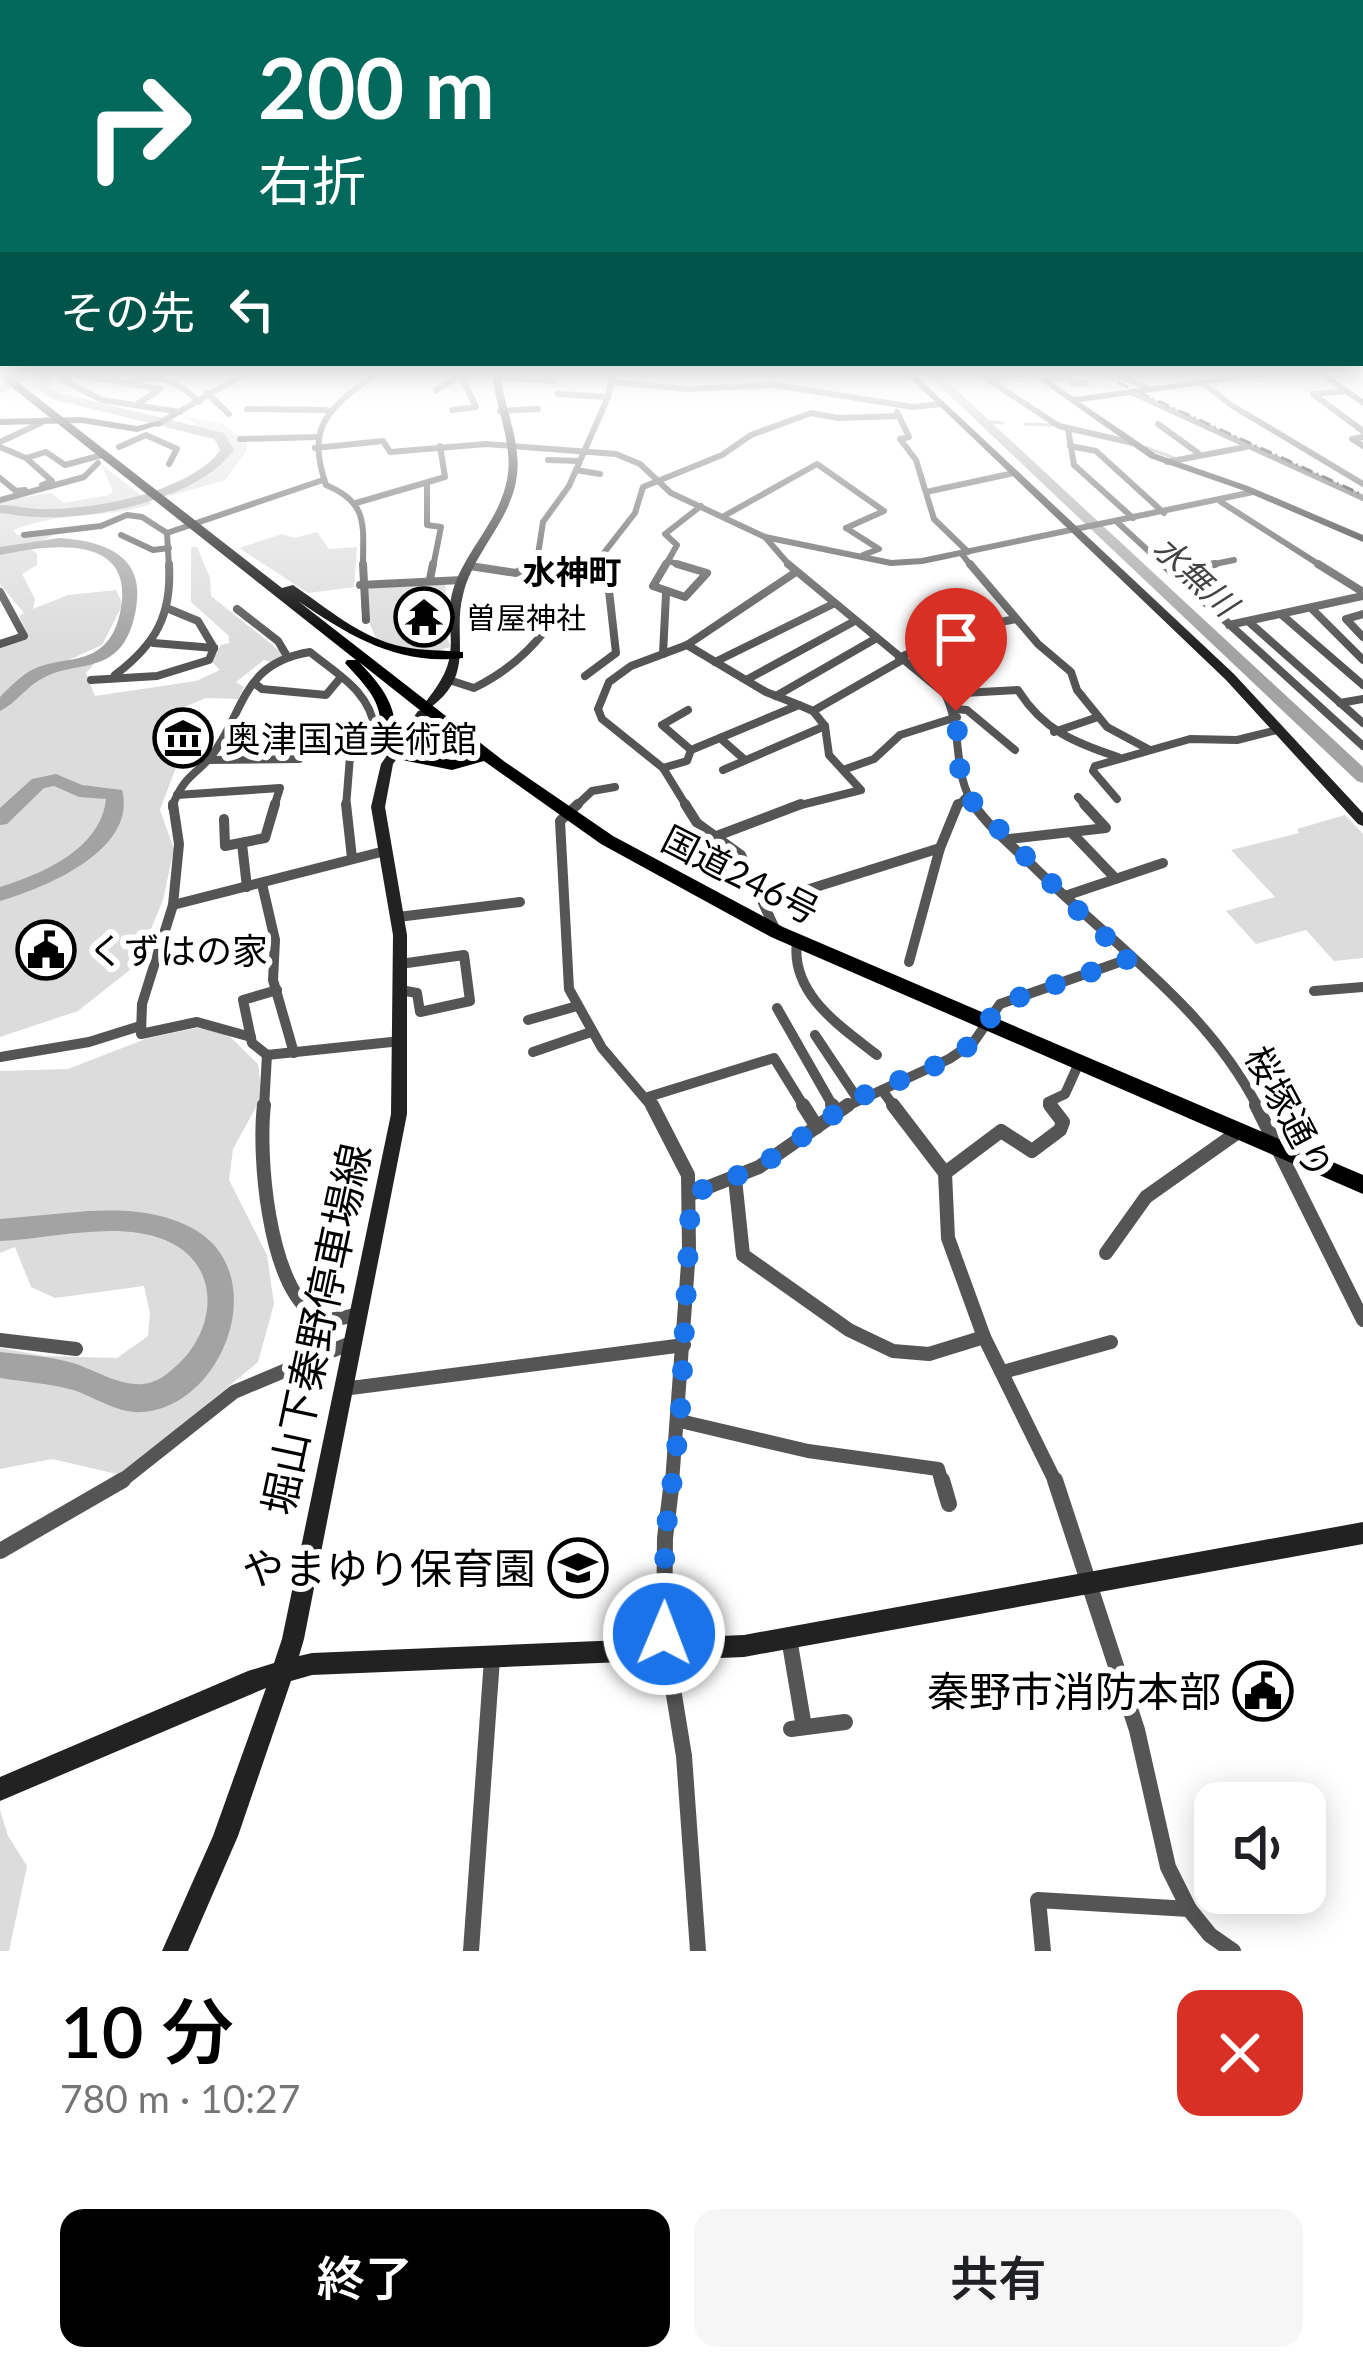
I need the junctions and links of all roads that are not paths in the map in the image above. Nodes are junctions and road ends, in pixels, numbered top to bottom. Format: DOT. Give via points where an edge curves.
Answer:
graph roads {
  1 [pos="33,464"];
  2 [pos="97,464"];
  3 [pos="108,464"];
  4 [pos="319,464"];
  5 [pos="443,464"];
  6 [pos="511,464"];
  7 [pos="568,464"];
  8 [pos="638,464"];
  9 [pos="701,464"];
  10 [pos="817,464"];
  11 [pos="817,464"];
  12 [pos="917,464"];
  13 [pos="1006,464"];
  14 [pos="1074,464"];
  15 [pos="1109,464"];
  16 [pos="1173,464"];
  17 [pos="1289,464"];
  18 [pos="1334,464"];
  19 [pos="577,466"];
  20 [pos="1014,472"];
  21 [pos="600,474"];
  22 [pos="0,478"];
  23 [pos="323,480"];
  24 [pos="659,482"];
  25 [pos="427,483"];
  26 [pos="1363,484"];
  27 [pos="39,488"];
  28 [pos="926,492"];
  29 [pos="1253,492"];
  30 [pos="1363,498"];
  31 [pos="0,500"];
  32 [pos="1221,502"];
  33 [pos="356,503"];
  34 [pos="701,506"];
  35 [pos="1164,513"];
  36 [pos="724,516"];
  37 [pos="1132,518"];
  38 [pos="1116,522"];
  39 [pos="192,524"];
  40 [pos="1077,529"];
  41 [pos="167,533"];
  42 [pos="121,535"];
  43 [pos="24,536"];
  44 [pos="765,538"];
  45 [pos="1363,539"];
  46 [pos="169,548"];
  47 [pos="964,552"];
  48 [pos="860,556"];
  49 [pos="666,560"];
  50 [pos="1234,560"];
  51 [pos="247,566"];
  52 [pos="470,566"];
  53 [pos="796,572"];
  54 [pos="1172,572"];
  55 [pos="430,578"];
  56 [pos="462,580"];
  57 [pos="360,585"];
  58 [pos="0,592"];
  59 [pos="666,594"];
  60 [pos="1361,598"];
  61 [pos="833,604"];
  62 [pos="237,608"];
  63 [pos="169,609"];
  64 [pos="1313,610"];
  65 [pos="1363,614"];
  66 [pos="1282,615"];
  67 [pos="309,618"];
  68 [pos="15,619"];
  69 [pos="1016,619"];
  70 [pos="0,620"];
  71 [pos="366,620"];
  72 [pos="853,622"];
  73 [pos="1249,622"];
  74 [pos="1229,625"];
  75 [pos="544,632"];
  76 [pos="1363,637"];
  77 [pos="875,639"];
  78 [pos="154,643"];
  79 [pos="0,644"];
  80 [pos="687,645"];
  81 [pos="214,648"];
  82 [pos="663,654"];
  83 [pos="458,655"];
  84 [pos="287,656"];
  85 [pos="901,659"];
  86 [pos="1363,661"];
  87 [pos="715,662"];
  88 [pos="115,675"];
  89 [pos="585,676"];
  90 [pos="341,677"];
  91 [pos="748,679"];
  92 [pos="91,680"];
  93 [pos="449,680"];
  94 [pos="254,683"];
  95 [pos="1363,685"];
  96 [pos="945,694"];
  97 [pos="776,696"];
  98 [pos="1363,698"];
  99 [pos="1340,703"];
  100 [pos="799,705"];
  101 [pos="1319,707"];
  102 [pos="688,710"];
  103 [pos="813,711"];
  104 [pos="956,713"];
  105 [pos="1099,717"];
  106 [pos="1363,723"];
  107 [pos="825,726"];
  108 [pos="1277,730"];
  109 [pos="352,731"];
  110 [pos="1054,732"];
  111 [pos="720,738"];
  112 [pos="223,740"];
  113 [pos="1363,746"];
  114 [pos="1148,749"];
  115 [pos="691,750"];
  116 [pos="1016,750"];
  117 [pos="392,754"];
  118 [pos="486,755"];
  119 [pos="1118,757"];
  120 [pos="207,760"];
  121 [pos="299,760"];
  122 [pos="745,760"];
  123 [pos="663,768"];
  124 [pos="723,770"];
  125 [pos="843,770"];
  126 [pos="615,788"];
  127 [pos="177,795"];
  128 [pos="967,796"];
  129 [pos="1078,797"];
  130 [pos="1117,799"];
  131 [pos="566,815"];
  132 [pos="224,819"];
  133 [pos="1363,821"];
  134 [pos="1072,832"];
  135 [pos="714,837"];
  136 [pos="1009,839"];
  137 [pos="242,844"];
  138 [pos="940,848"];
  139 [pos="385,851"];
  140 [pos="352,858"];
  141 [pos="1163,863"];
  142 [pos="1117,879"];
  143 [pos="262,884"];
  144 [pos="247,887"];
  145 [pos="784,896"];
  146 [pos="1065,896"];
  147 [pos="520,902"];
  148 [pos="173,905"];
  149 [pos="398,917"];
  150 [pos="777,932"];
  151 [pos="796,941"];
  152 [pos="1131,958"];
  153 [pos="909,962"];
  154 [pos="400,964"];
  155 [pos="1363,986"];
  156 [pos="400,989"];
  157 [pos="277,990"];
  158 [pos="1314,991"];
  159 [pos="577,1006"];
  160 [pos="778,1008"];
  161 [pos="528,1020"];
  162 [pos="986,1024"];
  163 [pos="837,1025"];
  164 [pos="140,1026"];
  165 [pos="591,1032"];
  166 [pos="815,1035"];
  167 [pos="251,1037"];
  168 [pos="798,1039"];
  169 [pos="401,1041"];
  170 [pos="533,1052"];
  171 [pos="294,1053"];
  172 [pos="267,1055"];
  173 [pos="877,1055"];
  174 [pos="0,1057"];
  175 [pos="1079,1063"];
  176 [pos="883,1086"];
  177 [pos="648,1097"];
  178 [pos="857,1098"];
  179 [pos="836,1111"];
  180 [pos="817,1127"];
  181 [pos="1238,1132"];
  182 [pos="1280,1150"];
  183 [pos="945,1173"];
  184 [pos="735,1179"];
  185 [pos="1363,1185"];
  186 [pos="691,1194"];
  187 [pos="1106,1253"];
  188 [pos="358,1314"];
  189 [pos="1363,1320"];
  190 [pos="984,1337"];
  191 [pos="0,1340"];
  192 [pos="353,1342"];
  193 [pos="1111,1342"];
  194 [pos="684,1345"];
  195 [pos="76,1348"];
  196 [pos="1003,1372"];
  197 [pos="343,1389"];
  198 [pos="680,1421"];
  199 [pos="950,1504"];
  200 [pos="1363,1533"];
  201 [pos="0,1551"];
  202 [pos="1090,1583"];
  203 [pos="789,1638"];
  204 [pos="669,1651"];
  205 [pos="492,1659"];
  206 [pos="283,1670"];
  207 [pos="845,1722"];
  208 [pos="0,1789"];
  209 [pos="1189,1909"];
  210 [pos="175,1951"];
  211 [pos="471,1951"];
  212 [pos="698,1951"];
  213 [pos="1043,1951"];
  214 [pos="1232,1951"];
  1 -- 27 [label="street" via="52,481"];
  2 -- 27 [label="street" via="90,474"];
  3 -- 39 [label="highway, 国道246号"];
  4 -- 23 [label="street"];
  5 -- 25 [label="street" via="445,477"];
  6 -- 52 [label="street, 堀山下秦野停車場線" via="510,488"];
  7 -- 19 [label="street"];
  8 -- 24 [label="street"];
  9 -- 24 [label="street"];
  10 -- 48 [label="street" via="884,511 846,528 879,549"];
  11 -- 36 [label="street"];
  12 -- 28 [label="street"];
  13 -- 20 [label="street"];
  14 -- 37 [label="street"];
  15 -- 35 [label="street"];
  16 -- 29 [label="street"];
  17 -- 30 [label="street"];
  18 -- 26 [label="street"];
  19 -- 21 [label="street"];
  19 -- 52 [label="street" via="543,522 537,561 516,573"];
  20 -- 28 [label="street"];
  20 -- 40 [label="street"];
  22 -- 27 [label="street" via="16,491"];
  23 -- 33 [label="street"];
  23 -- 39 [label="street"];
  24 -- 34 [label="street"];
  24 -- 89 [label="street" via="643,488 635,513 603,554 618,644"];
  25 -- 33 [label="street"];
  25 -- 55 [label="street" via="427,525 441,527"];
  27 -- 31 [label="street"];
  28 -- 47 [label="street" via="934,519"];
  29 -- 32 [label="street"];
  29 -- 45 [label="street"];
  32 -- 35 [label="street"];
  32 -- 60 [label="street"];
  33 -- 57 [label="street"];
  34 -- 36 [label="street"];
  34 -- 49 [label="street" via="665,533 677,545"];
  35 -- 37 [label="street"];
  36 -- 44 [label="street"];
  37 -- 38 [label="street"];
  38 -- 40 [label="street"];
  38 -- 54 [label="street"];
  39 -- 41 [label="street"];
  39 -- 51 [label="highway, 国道246号"];
  40 -- 47 [label="street"];
  40 -- 108 [label="street"];
  41 -- 43 [label="street" via="127,515"];
  41 -- 46 [label="street"];
  42 -- 46 [label="street" via="153,550"];
  44 -- 48 [label="street"];
  44 -- 53 [label="street"];
  46 -- 63 [label="street"];
  47 -- 48 [label="street" via="904,564"];
  47 -- 69 [label="street"];
  49 -- 59 [label="street" via="652,586"];
  49 -- 59 [label="street" via="707,573 685,597"];
  50 -- 54 [label="street"];
  51 -- 67 [label="highway, 国道246号"];
  51 -- 83 [label="highway" via="385,649"];
  52 -- 56 [label="street, 堀山下秦野停車場線"];
  53 -- 61 [label="street"];
  53 -- 80 [label="street"];
  54 -- 74 [label="street"];
  55 -- 56 [label="street"];
  55 -- 57 [label="street"];
  56 -- 83 [label="street, 堀山下秦野停車場線" via="454,612"];
  57 -- 71 [label="street"];
  58 -- 68 [label="street"];
  59 -- 82 [label="street"];
  60 -- 64 [label="street"];
  61 -- 72 [label="street"];
  61 -- 87 [label="street"];
  62 -- 84 [label="street"];
  63 -- 78 [label="street"];
  63 -- 81 [label="street" via="199,622"];
  64 -- 66 [label="street"];
  64 -- 86 [label="street"];
  65 -- 76 [label="street" via="1346,619"];
  66 -- 73 [label="street"];
  66 -- 95 [label="street"];
  67 -- 117 [label="highway" via="386,699"];
  67 -- 118 [label="highway, 国道246号"];
  68 -- 70 [label="street"];
  68 -- 79 [label="street" via="24,636"];
  69 -- 85 [label="street" via="958,630"];
  69 -- 105 [label="street" via="1071,672"];
  72 -- 77 [label="street"];
  72 -- 91 [label="street"];
  73 -- 74 [label="street"];
  73 -- 99 [label="street"];
  74 -- 101 [label="street"];
  75 -- 93 [label="street" via="497,678 474,688"];
  77 -- 85 [label="street"];
  77 -- 97 [label="street"];
  78 -- 81 [label="street"];
  78 -- 88 [label="street"];
  80 -- 82 [label="street"];
  80 -- 87 [label="street"];
  81 -- 88 [label="street" via="209,660 188,669"];
  82 -- 123 [label="street" via="609,682 598,709"];
  83 -- 93 [label="street, 堀山下秦野停車場線"];
  84 -- 90 [label="street" via="310,652"];
  84 -- 94 [label="street"];
  85 -- 96 [label="street"];
  85 -- 103 [label="street"];
  87 -- 91 [label="street"];
  88 -- 92 [label="street"];
  90 -- 94 [label="street" via="326,694"];
  90 -- 109 [label="street" via="368,699 375,718 375,730"];
  91 -- 97 [label="street"];
  93 -- 117 [label="street, 堀山下秦野停車場線"];
  94 -- 112 [label="street"];
  96 -- 104 [label="street"];
  96 -- 110 [label="street" via="1018,690 1028,712"];
  97 -- 100 [label="street"];
  98 -- 99 [label="street"];
  99 -- 101 [label="street"];
  99 -- 106 [label="street"];
  100 -- 103 [label="street"];
  100 -- 111 [label="street"];
  101 -- 113 [label="street"];
  102 -- 115 [label="street" via="662,725"];
  103 -- 107 [label="street"];
  104 -- 116 [label="street" via="967,710"];
  104 -- 125 [label="street"];
  104 -- 128 [label="street"];
  105 -- 110 [label="street"];
  105 -- 114 [label="street"];
  107 -- 122 [label="street"];
  107 -- 125 [label="street" via="825,746"];
  108 -- 114 [label="street"];
  108 -- 133 [label="street"];
  109 -- 112 [label="street"];
  109 -- 140 [label="street" via="345,799"];
  110 -- 119 [label="street"];
  111 -- 115 [label="street"];
  111 -- 122 [label="street"];
  112 -- 120 [label="street"];
  114 -- 119 [label="street"];
  115 -- 123 [label="street" via="687,761"];
  117 -- 118 [label="highway" via="452,765"];
  117 -- 139 [label="street, 堀山下秦野停車場線" via="377,807"];
  118 -- 131 [label="highway, 国道246号"];
  119 -- 130 [label="street" via="1093,771"];
  120 -- 121 [label="street"];
  120 -- 127 [label="street"];
  122 -- 124 [label="street"];
  123 -- 135 [label="street" via="691,817"];
  125 -- 135 [label="street" via="861,790"];
  126 -- 131 [label="street" via="592,791"];
  127 -- 137 [label="street" via="280,788 265,838"];
  127 -- 148 [label="street" via="170,814 179,844"];
  128 -- 136 [label="street, 桜塚通り"];
  128 -- 138 [label="street"];
  129 -- 134 [label="street" via="1106,828"];
  131 -- 150 [label="highway, 国道246号"];
  131 -- 159 [label="street" via="565,972"];
  132 -- 137 [label="street" via="225,846"];
  134 -- 136 [label="street"];
  134 -- 142 [label="street"];
  135 -- 150 [label="street" via="748,863"];
  136 -- 146 [label="street, 桜塚通り"];
  137 -- 144 [label="street"];
  138 -- 145 [label="street"];
  138 -- 153 [label="street"];
  139 -- 140 [label="street"];
  139 -- 149 [label="street, 堀山下秦野停車場線"];
  140 -- 143 [label="street"];
  141 -- 142 [label="street"];
  142 -- 146 [label="street"];
  143 -- 144 [label="street"];
  143 -- 157 [label="street"];
  144 -- 148 [label="street"];
  146 -- 152 [label="street, 桜塚通り"];
  147 -- 149 [label="street"];
  148 -- 164 [label="street"];
  149 -- 154 [label="street, 堀山下秦野停車場線"];
  150 -- 151 [label="highway, 国道246号"];
  151 -- 162 [label="highway, 国道246号"];
  151 -- 163 [label="street" via="803,984"];
  152 -- 162 [label="street" via="1015,996"];
  152 -- 182 [label="street, 桜塚通り" via="1235,1062"];
  154 -- 156 [label="street, 堀山下秦野停車場線"];
  154 -- 156 [label="street" via="464,955 470,1000 420,1012 417,993"];
  155 -- 158 [label="street"];
  156 -- 169 [label="street, 堀山下秦野停車場線"];
  157 -- 167 [label="street" via="243,1000"];
  157 -- 171 [label="street"];
  159 -- 161 [label="street"];
  159 -- 165 [label="street"];
  160 -- 168 [label="street"];
  162 -- 175 [label="highway, 国道246号"];
  162 -- 176 [label="street" via="949,1060"];
  163 -- 166 [label="street"];
  163 -- 173 [label="street"];
  164 -- 167 [label="street" via="142,1034 215,1024"];
  164 -- 174 [label="street"];
  165 -- 170 [label="street"];
  165 -- 177 [label="street"];
  166 -- 168 [label="street"];
  166 -- 178 [label="street"];
  167 -- 172 [label="street"];
  168 -- 179 [label="street"];
  169 -- 171 [label="street"];
  169 -- 188 [label="street, 堀山下秦野停車場線" via="395,1143"];
  171 -- 172 [label="street"];
  172 -- 188 [label="street" via="262,1161 284,1272 316,1315"];
  175 -- 181 [label="highway, 国道246号"];
  175 -- 183 [label="street" via="1066,1094 1048,1102 1060,1130 1032,1150 997,1133"];
  176 -- 178 [label="street"];
  176 -- 183 [label="street"];
  177 -- 180 [label="street" via="774,1058"];
  177 -- 186 [label="street" via="681,1154"];
  178 -- 179 [label="street"];
  179 -- 180 [label="street"];
  180 -- 184 [label="street"];
  181 -- 182 [label="highway, 国道246号"];
  181 -- 187 [label="street" via="1126,1214"];
  182 -- 185 [label="highway, 国道246号"];
  182 -- 189 [label="street, 桜塚通り"];
  183 -- 190 [label="street" via="948,1238"];
  184 -- 186 [label="street"];
  184 -- 190 [label="street" via="743,1255 841,1323 909,1355"];
  186 -- 194 [label="street"];
  188 -- 192 [label="street, 堀山下秦野停車場線"];
  190 -- 196 [label="street"];
  191 -- 195 [label="street"];
  192 -- 197 [label="street, 堀山下秦野停車場線"];
  192 -- 201 [label="street" via="234,1392 121,1482"];
  193 -- 196 [label="street"];
  194 -- 197 [label="street"];
  194 -- 198 [label="street"];
  196 -- 202 [label="street" via="1052,1472"];
  197 -- 206 [label="street, 堀山下秦野停車場線"];
  198 -- 199 [label="street" via="808,1451 938,1469"];
  198 -- 204 [label="street" via="665,1538"];
  200 -- 202 [label="street"];
  202 -- 203 [label="street"];
  202 -- 209 [label="street" via="1137,1730 1168,1867"];
  203 -- 204 [label="street"];
  203 -- 207 [label="street" via="798,1728"];
  204 -- 205 [label="street"];
  204 -- 212 [label="street"];
  205 -- 206 [label="street"];
  205 -- 211 [label="street"];
  206 -- 208 [label="street"];
  206 -- 210 [label="street, 堀山下秦野停車場線" via="227,1835"];
  209 -- 213 [label="street" via="1037,1900"];
  209 -- 214 [label="street"];
}
